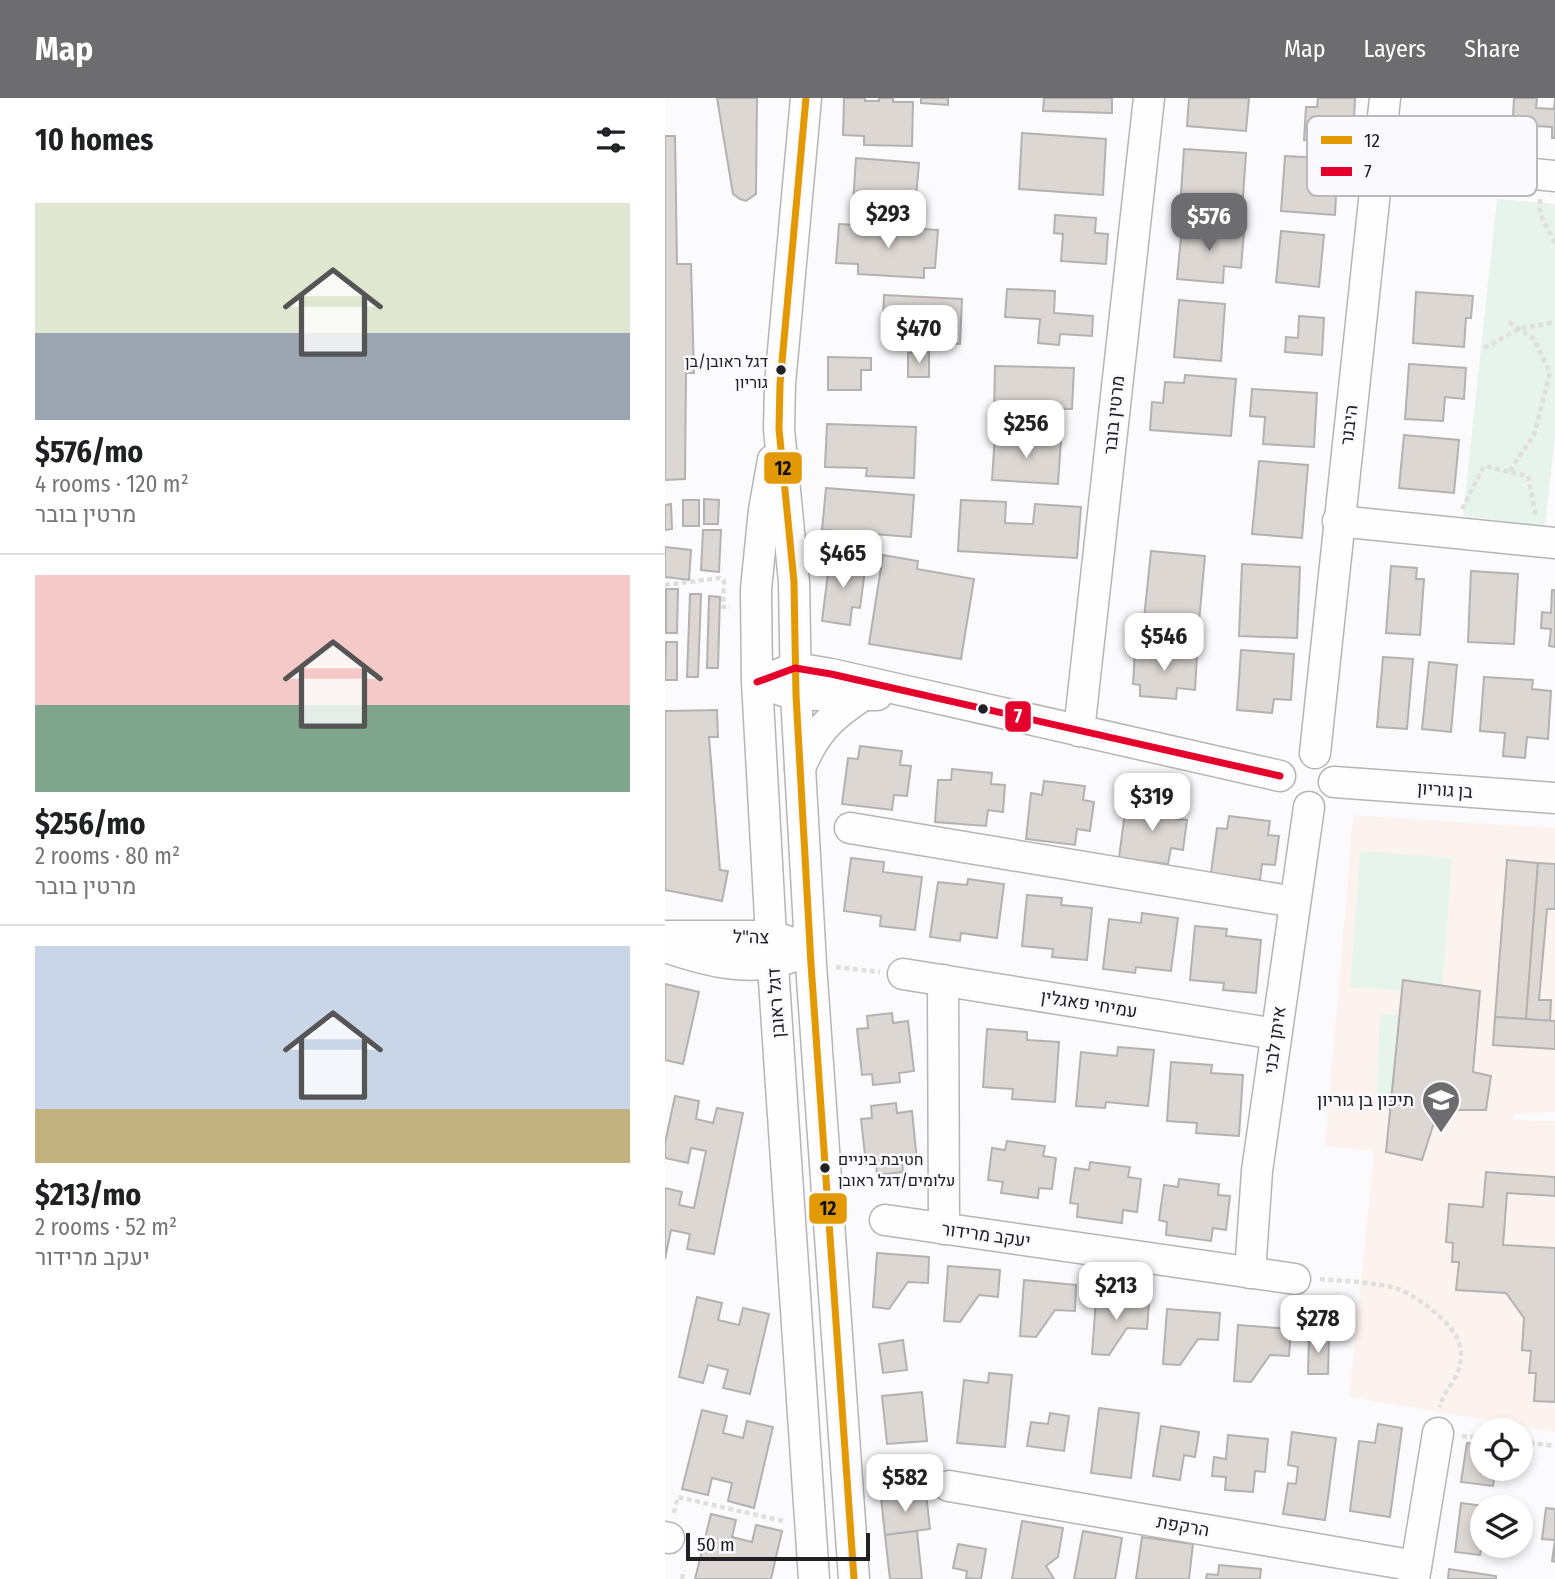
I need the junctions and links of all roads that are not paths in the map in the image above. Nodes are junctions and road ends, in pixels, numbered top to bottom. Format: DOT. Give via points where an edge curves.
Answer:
graph roads {
  1 [pos="806,98"];
  2 [pos="1149,98"];
  3 [pos="1385,98"];
  4 [pos="1384,116"];
  5 [pos="1376,196"];
  6 [pos="779,429"];
  7 [pos="1339,521"];
  8 [pos="1548,542"];
  9 [pos="757,682"];
  10 [pos="796,682"];
  11 [pos="908,693"];
  12 [pos="862,696"];
  13 [pos="1079,731"];
  14 [pos="1315,753"];
  15 [pos="800,768"];
  16 [pos="1280,776"];
  17 [pos="1335,782"];
  18 [pos="1555,798"];
  19 [pos="1309,807"];
  20 [pos="850,828"];
  21 [pos="1295,902"];
  22 [pos="665,936"];
  23 [pos="665,947"];
  24 [pos="772,950"];
  25 [pos="811,956"];
  26 [pos="903,974"];
  27 [pos="943,981"];
  28 [pos="1276,1034"];
  29 [pos="885,1220"];
  30 [pos="944,1229"];
  31 [pos="1250,1273"];
  32 [pos="1295,1279"];
  33 [pos="1438,1433"];
  34 [pos="949,1486"];
  35 [pos="1415,1572"];
  36 [pos="814,1579"];
  37 [pos="854,1579"];
  1 -- 6 [label="street, דגל ראובן"];
  2 -- 13 [label="street, מרטין בובר"];
  3 -- 4 [label="street, היבנר"];
  5 -- 7 [label="street, היבנר"];
  6 -- 9 [label="street, דגל ראובן" via="756,589"];
  6 -- 10 [label="street, דגל ראובן" via="794,582"];
  7 -- 8 [label="street"];
  7 -- 14 [label="street, היבנר"];
  9 -- 10 [label="street"];
  9 -- 24 [label="street, דגל ראובן"];
  10 -- 11 [label="street" via="863,680"];
  10 -- 12 [label="street"];
  10 -- 15 [label="street, דגל ראובן"];
  11 -- 12 [label="street"];
  11 -- 13 [label="street"];
  12 -- 15 [label="street" via="823,726"];
  13 -- 16 [label="street"];
  14 -- 16 [label="street" via="1296,754"];
  14 -- 17 [label="street" via="1330,764"];
  15 -- 25 [label="street, דגל ראובן"];
  16 -- 19 [label="street" via="1280,786 1291,802"];
  17 -- 18 [label="street, בן גוריון"];
  17 -- 19 [label="street" via="1326,799"];
  19 -- 21 [label="street, איתן לבני"];
  20 -- 21 [label="street"];
  21 -- 28 [label="street, איתן לבני"];
  22 -- 24 [label="street, צה\"ל"];
  23 -- 24 [label="street, צה\"ל" via="733,964"];
  24 -- 25 [label="street, צה\"ל"];
  24 -- 36 [label="street, דגל ראובן"];
  25 -- 37 [label="street, דגל ראובן"];
  26 -- 27 [label="street, עמיחי פאגלין"];
  27 -- 28 [label="street, עמיחי פאגלין"];
  27 -- 30 [label="street"];
  28 -- 31 [label="street, איתן לבני" via="1257,1171"];
  29 -- 30 [label="street, יעקב מרידור"];
  30 -- 31 [label="street, יעקב מרידור"];
  31 -- 32 [label="street, יעקב מרידור"];
  33 -- 35 [label="street"];
  34 -- 35 [label="street, הרקפת"];
}
